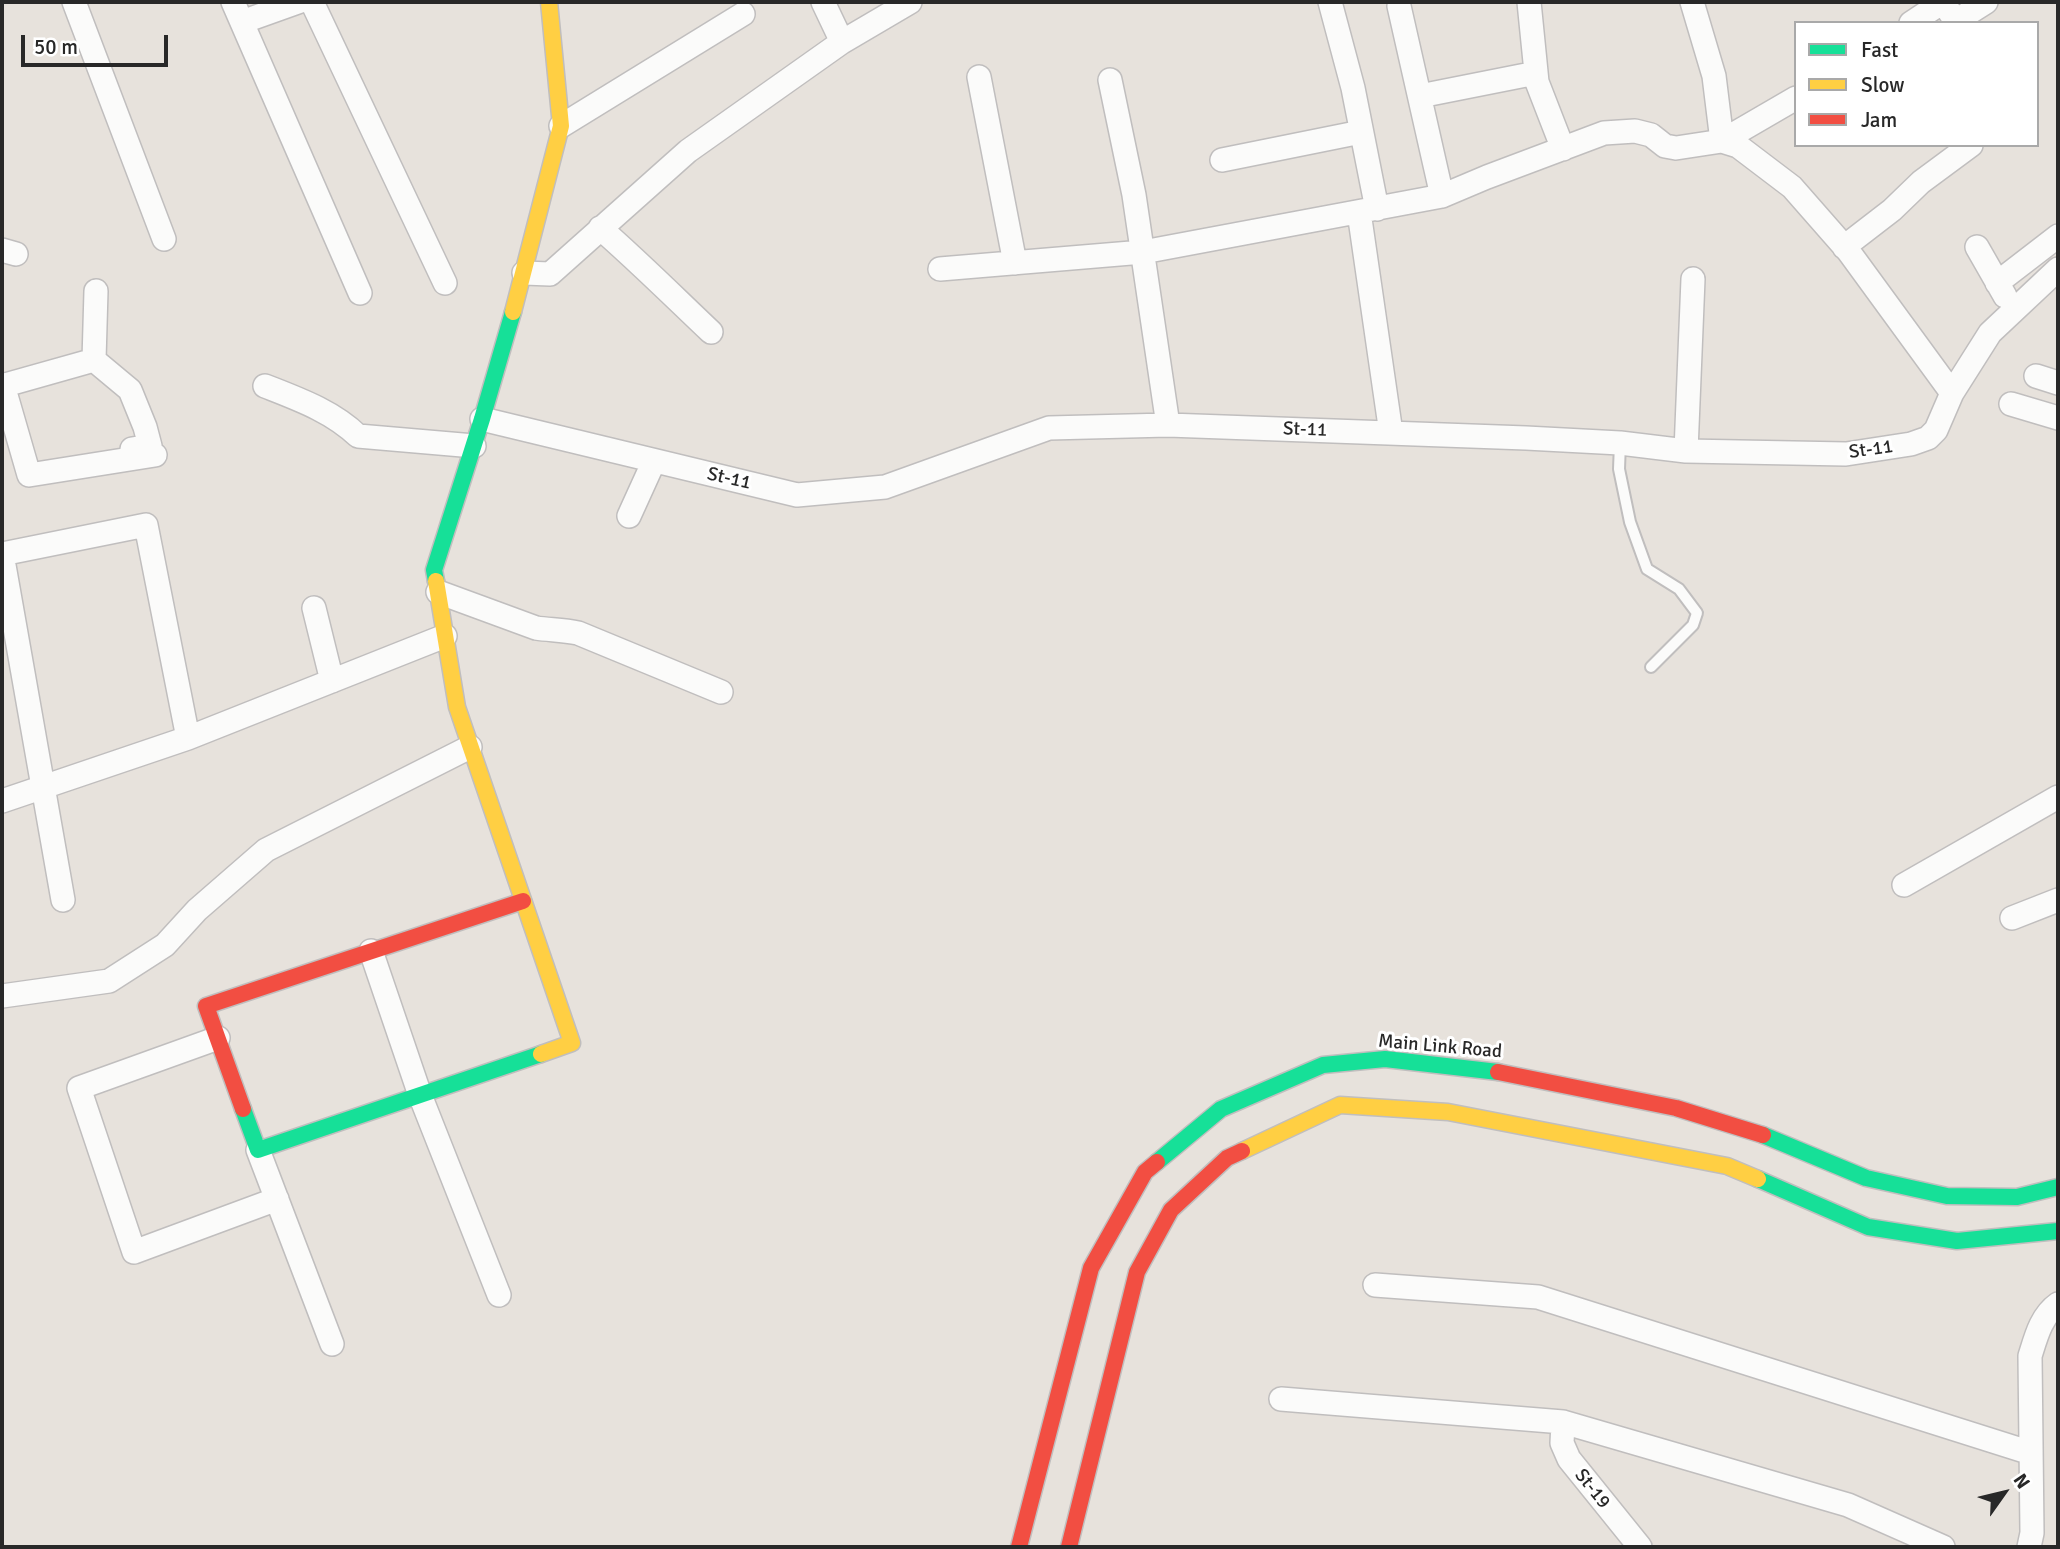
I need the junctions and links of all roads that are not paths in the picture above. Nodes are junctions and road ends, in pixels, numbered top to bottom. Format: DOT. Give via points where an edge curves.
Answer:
graph roads {
  1 [pos="74,2"];
  2 [pos="298,2"];
  3 [pos="312,2"];
  4 [pos="550,2"];
  5 [pos="823,2"];
  6 [pos="910,2"];
  7 [pos="1331,2"];
  8 [pos="1529,2"];
  9 [pos="1692,2"];
  10 [pos="1986,2"];
  11 [pos="1399,6"];
  12 [pos="237,12"];
  13 [pos="743,13"];
  14 [pos="1914,21"];
  15 [pos="1955,21"];
  16 [pos="1958,21"];
  17 [pos="842,42"];
  18 [pos="1536,73"];
  19 [pos="979,77"];
  20 [pos="1110,80"];
  21 [pos="1420,96"];
  22 [pos="1794,99"];
  23 [pos="561,126"];
  24 [pos="1361,132"];
  25 [pos="1721,141"];
  26 [pos="1968,147"];
  27 [pos="1563,149"];
  28 [pos="1222,160"];
  29 [pos="1442,196"];
  30 [pos="1368,210"];
  31 [pos="600,228"];
  32 [pos="2058,236"];
  33 [pos="164,239"];
  34 [pos="1844,247"];
  35 [pos="1977,247"];
  36 [pos="1143,252"];
  37 [pos="1015,263"];
  38 [pos="940,269"];
  39 [pos="2058,269"];
  40 [pos="524,273"];
  41 [pos="1693,279"];
  42 [pos="445,283"];
  43 [pos="1997,283"];
  44 [pos="96,291"];
  45 [pos="360,293"];
  46 [pos="2013,311"];
  47 [pos="711,332"];
  48 [pos="94,360"];
  49 [pos="3,385"];
  50 [pos="265,386"];
  51 [pos="1952,393"];
  52 [pos="2011,404"];
  53 [pos="2058,418"];
  54 [pos="482,419"];
  55 [pos="1168,425"];
  56 [pos="1391,433"];
  57 [pos="1620,443"];
  58 [pos="474,446"];
  59 [pos="132,449"];
  60 [pos="1686,451"];
  61 [pos="155,455"];
  62 [pos="654,461"];
  63 [pos="629,516"];
  64 [pos="438,592"];
  65 [pos="314,608"];
  66 [pos="445,636"];
  67 [pos="1651,667"];
  68 [pos="332,681"];
  69 [pos="721,692"];
  70 [pos="188,738"];
  71 [pos="470,747"];
  72 [pos="44,788"];
  73 [pos="2058,797"];
  74 [pos="2,801"];
  75 [pos="1904,885"];
  76 [pos="2058,900"];
  77 [pos="63,901"];
  78 [pos="523,901"];
  79 [pos="2012,918"];
  80 [pos="372,951"];
  81 [pos="2,996"];
  82 [pos="218,1038"];
  83 [pos="420,1095"];
  84 [pos="258,1150"];
  85 [pos="2058,1188"];
  86 [pos="277,1199"];
  87 [pos="2058,1231"];
  88 [pos="1375,1285"];
  89 [pos="499,1295"];
  90 [pos="2058,1304"];
  91 [pos="332,1344"];
  92 [pos="1281,1399"];
  93 [pos="1563,1422"];
  94 [pos="2031,1453"];
  95 [pos="1018,1547"];
  96 [pos="1069,1547"];
  97 [pos="1640,1547"];
  98 [pos="1944,1547"];
  99 [pos="2029,1547"];
  1 -- 33 [label="street"];
  2 -- 12 [label="street"];
  3 -- 42 [label="street"];
  4 -- 23 [label="street"];
  5 -- 17 [label="street"];
  6 -- 17 [label="street"];
  7 -- 24 [label="street"];
  8 -- 18 [label="street"];
  9 -- 25 [label="street" via="1714,76"];
  10 -- 16 [label="street"];
  11 -- 21 [label="street"];
  12 -- 45 [label="street"];
  13 -- 23 [label="street"];
  14 -- 15 [label="street" via="1943,2"];
  17 -- 31 [label="street" via="688,152"];
  18 -- 21 [label="street"];
  18 -- 27 [label="street"];
  19 -- 37 [label="street"];
  20 -- 36 [label="street"];
  21 -- 29 [label="street"];
  22 -- 25 [label="street"];
  23 -- 40 [label="street"];
  24 -- 28 [label="street"];
  24 -- 30 [label="street"];
  25 -- 27 [label="street" via="1676,148 1635,131 1604,132"];
  25 -- 34 [label="street" via="1738,146 1792,187"];
  26 -- 34 [label="street"];
  27 -- 29 [label="street"];
  29 -- 30 [label="street"];
  30 -- 36 [label="street"];
  30 -- 56 [label="street"];
  31 -- 40 [label="street" via="550,274"];
  31 -- 47 [label="street"];
  32 -- 43 [label="street"];
  34 -- 51 [label="street"];
  35 -- 43 [label="street"];
  36 -- 37 [label="street"];
  36 -- 55 [label="street"];
  37 -- 38 [label="street"];
  39 -- 46 [label="street, St-11"];
  40 -- 54 [label="street"];
  41 -- 60 [label="street"];
  43 -- 46 [label="street"];
  44 -- 48 [label="street"];
  46 -- 51 [label="street, St-11" via="1990,333"];
  48 -- 49 [label="street"];
  48 -- 59 [label="street" via="133,396 150,446"];
  49 -- 61 [label="street" via="29,475"];
  50 -- 58 [label="street" via="318,408 358,436"];
  51 -- 60 [label="street, St-11" via="1936,430 1912,444 1846,454"];
  52 -- 53 [label="street"];
  54 -- 58 [label="street"];
  54 -- 62 [label="street, St-11"];
  55 -- 56 [label="street, St-11"];
  55 -- 62 [label="street, St-11" via="1049,428 885,487 797,495"];
  56 -- 57 [label="street, St-11"];
  57 -- 60 [label="street, St-11"];
  57 -- 67 [label="lane" via="1619,469 1630,522 1647,569 1679,589 1697,613 1693,625"];
  58 -- 64 [label="street" via="434,570"];
  62 -- 63 [label="street"];
  64 -- 66 [label="street"];
  64 -- 69 [label="street" via="536,628 578,633"];
  65 -- 68 [label="street"];
  66 -- 68 [label="street"];
  66 -- 71 [label="street" via="457,707"];
  68 -- 70 [label="street"];
  70 -- 72 [label="street"];
  70 -- 72 [label="street" via="146,525 2,554"];
  71 -- 78 [label="street"];
  71 -- 81 [label="street" via="266,850 197,910 165,945 110,981"];
  72 -- 74 [label="street"];
  72 -- 77 [label="street"];
  73 -- 75 [label="street"];
  76 -- 79 [label="street"];
  78 -- 80 [label="street"];
  78 -- 83 [label="street" via="572,1043"];
  80 -- 82 [label="street" via="206,1006"];
  80 -- 83 [label="street"];
  82 -- 84 [label="street"];
  82 -- 86 [label="street" via="79,1088 134,1252"];
  83 -- 84 [label="street"];
  83 -- 89 [label="street"];
  84 -- 86 [label="street"];
  85 -- 95 [label="street, Main Link Road" via="2017,1197 1947,1196 1866,1178 1766,1136 1676,1108 1487,1070 1385,1059 1323,1065 1221,1109 1144,1172 1091,1268"];
  86 -- 91 [label="street"];
  87 -- 96 [label="street" via="1957,1241 1868,1227 1727,1166 1448,1112 1340,1105 1227,1158 1171,1210 1137,1272"];
  88 -- 94 [label="street" via="1538,1297"];
  90 -- 94 [label="street" via="2039,1328 2030,1356"];
  92 -- 93 [label="street"];
  93 -- 97 [label="street, St-19" via="1562,1443 1569,1459"];
  93 -- 98 [label="street" via="1848,1505"];
  94 -- 99 [label="street"];
}
